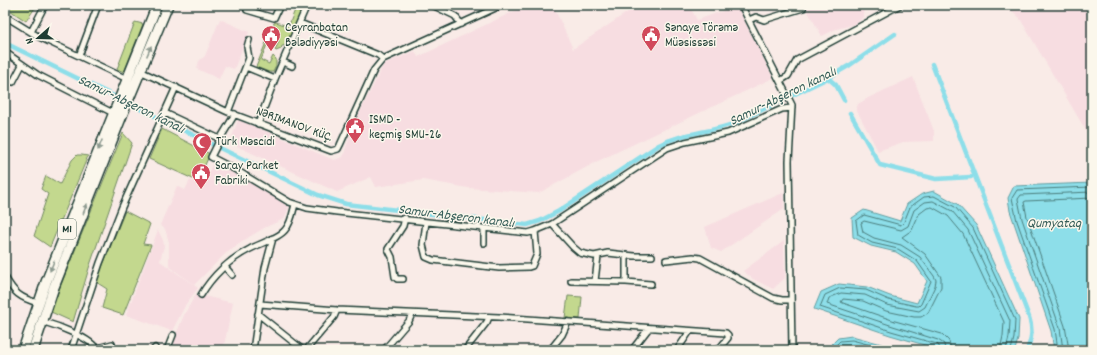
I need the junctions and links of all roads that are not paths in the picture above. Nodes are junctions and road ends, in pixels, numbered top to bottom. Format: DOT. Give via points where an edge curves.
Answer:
graph roads {
  1 [pos="45,5"];
  2 [pos="98,5"];
  3 [pos="157,5"];
  4 [pos="168,5"];
  5 [pos="280,5"];
  6 [pos="307,5"];
  7 [pos="432,5"];
  8 [pos="502,5"];
  9 [pos="741,5"];
  10 [pos="900,5"];
  11 [pos="802,8"];
  12 [pos="247,10"];
  13 [pos="5,16"];
  14 [pos="749,20"];
  15 [pos="300,23"];
  16 [pos="461,24"];
  17 [pos="31,32"];
  18 [pos="249,40"];
  19 [pos="5,52"];
  20 [pos="78,56"];
  21 [pos="383,59"];
  22 [pos="283,62"];
  23 [pos="22,65"];
  24 [pos="292,66"];
  25 [pos="246,67"];
  26 [pos="140,71"];
  27 [pos="276,79"];
  28 [pos="780,81"];
  29 [pos="13,82"];
  30 [pos="126,82"];
  31 [pos="176,87"];
  32 [pos="792,108"];
  33 [pos="117,112"];
  34 [pos="228,112"];
  35 [pos="164,114"];
  36 [pos="235,114"];
  37 [pos="258,124"];
  38 [pos="220,139"];
  39 [pos="295,204"];
  40 [pos="405,218"];
  41 [pos="426,222"];
  42 [pos="552,224"];
  43 [pos="484,229"];
  44 [pos="535,231"];
  45 [pos="273,238"];
  46 [pos="484,243"];
  47 [pos="598,256"];
  48 [pos="626,256"];
  49 [pos="652,256"];
  50 [pos="666,260"];
  51 [pos="225,266"];
  52 [pos="232,274"];
  53 [pos="5,277"];
  54 [pos="403,279"];
  55 [pos="571,281"];
  56 [pos="595,281"];
  57 [pos="626,282"];
  58 [pos="651,284"];
  59 [pos="201,295"];
  60 [pos="791,300"];
  61 [pos="38,303"];
  62 [pos="260,304"];
  63 [pos="337,310"];
  64 [pos="258,314"];
  65 [pos="412,314"];
  66 [pos="490,317"];
  67 [pos="37,319"];
  68 [pos="568,322"];
  69 [pos="649,328"];
  70 [pos="690,331"];
  71 [pos="76,334"];
  72 [pos="173,334"];
  73 [pos="112,344"];
  74 [pos="97,349"];
  75 [pos="23,350"];
  76 [pos="33,350"];
  77 [pos="71,350"];
  78 [pos="167,350"];
  79 [pos="253,350"];
  80 [pos="305,350"];
  81 [pos="384,350"];
  82 [pos="464,350"];
  83 [pos="550,350"];
  84 [pos="632,350"];
  85 [pos="677,350"];
  86 [pos="718,350"];
  87 [pos="792,350"];
  1 -- 17 [label="street"];
  2 -- 20 [label="street"];
  3 -- 30 [label="highway"];
  26 -- 4 [label="highway, one-way"];
  5 -- 12 [label="street" via="274,18"];
  6 -- 15 [label="street"];
  7 -- 16 [label="street" via="456,16"];
  8 -- 16 [label="street"];
  9 -- 14 [label="street"];
  10 -- 28 [label="street" via="797,60 788,76"];
  11 -- 14 [label="street" via="764,20 756,17"];
  13 -- 17 [label="street"];
  14 -- 28 [label="street"];
  15 -- 21 [label="street" via="378,54"];
  15 -- 22 [label="street"];
  16 -- 21 [label="street"];
  17 -- 20 [label="street"];
  18 -- 25 [label="street"];
  19 -- 23 [label="street"];
  20 -- 30 [label="street"];
  21 -- 37 [label="street, NƏRIMANOV KÜÇ." via="374,70 340,145 334,151"];
  22 -- 24 [label="street"];
  22 -- 27 [label="street"];
  23 -- 29 [label="street"];
  23 -- 33 [label="street"];
  25 -- 27 [label="street"];
  25 -- 34 [label="street"];
  26 -- 31 [label="street, NƏRIMANOV KÜÇ."];
  26 -- 33 [label="highway" via="134,87"];
  27 -- 37 [label="street"];
  28 -- 32 [label="street"];
  30 -- 33 [label="highway"];
  31 -- 34 [label="street, NƏRIMANOV KÜÇ."];
  31 -- 35 [label="street"];
  32 -- 42 [label="street" via="728,133 667,148"];
  32 -- 60 [label="street"];
  33 -- 61 [label="highway, M1, one-way"];
  67 -- 33 [label="highway, M1, one-way"];
  34 -- 36 [label="street, NƏRIMANOV KÜÇ."];
  35 -- 38 [label="street"];
  35 -- 71 [label="street" via="122,207"];
  36 -- 37 [label="street, NƏRIMANOV KÜÇ."];
  36 -- 38 [label="street"];
  38 -- 39 [label="street" via="211,157"];
  39 -- 40 [label="street" via="337,212"];
  39 -- 45 [label="street" via="286,230"];
  40 -- 41 [label="street"];
  40 -- 54 [label="street" via="403,226 388,249 395,277"];
  41 -- 43 [label="street"];
  41 -- 44 [label="street" via="423,245 426,257 499,268 532,266 537,254"];
  42 -- 44 [label="street"];
  42 -- 47 [label="street" via="576,251"];
  43 -- 44 [label="street"];
  43 -- 46 [label="street"];
  45 -- 51 [label="street" via="249,249"];
  45 -- 62 [label="street" via="265,268"];
  47 -- 48 [label="street" via="608,253"];
  47 -- 56 [label="street"];
  48 -- 49 [label="street"];
  48 -- 57 [label="street"];
  50 -- 60 [label="street" via="700,258 773,298"];
  51 -- 52 [label="street"];
  51 -- 59 [label="street"];
  53 -- 61 [label="street" via="17,294"];
  55 -- 56 [label="street"];
  56 -- 57 [label="street"];
  57 -- 58 [label="street"];
  60 -- 87 [label="street"];
  61 -- 67 [label="highway, M1"];
  62 -- 63 [label="street"];
  62 -- 64 [label="street"];
  63 -- 65 [label="street"];
  63 -- 80 [label="street" via="334,317"];
  64 -- 79 [label="street"];
  64 -- 80 [label="street"];
  65 -- 66 [label="street"];
  65 -- 81 [label="street"];
  66 -- 68 [label="street"];
  66 -- 82 [label="street"];
  67 -- 71 [label="street"];
  67 -- 75 [label="highway, M1"];
  67 -- 76 [label="highway, M1"];
  68 -- 69 [label="street"];
  68 -- 83 [label="street"];
  69 -- 70 [label="street"];
  69 -- 84 [label="street"];
  70 -- 85 [label="street"];
  70 -- 86 [label="street" via="726,333 728,338"];
  71 -- 74 [label="street"];
  71 -- 77 [label="street"];
  72 -- 78 [label="street"];
  73 -- 74 [label="street"];
}
